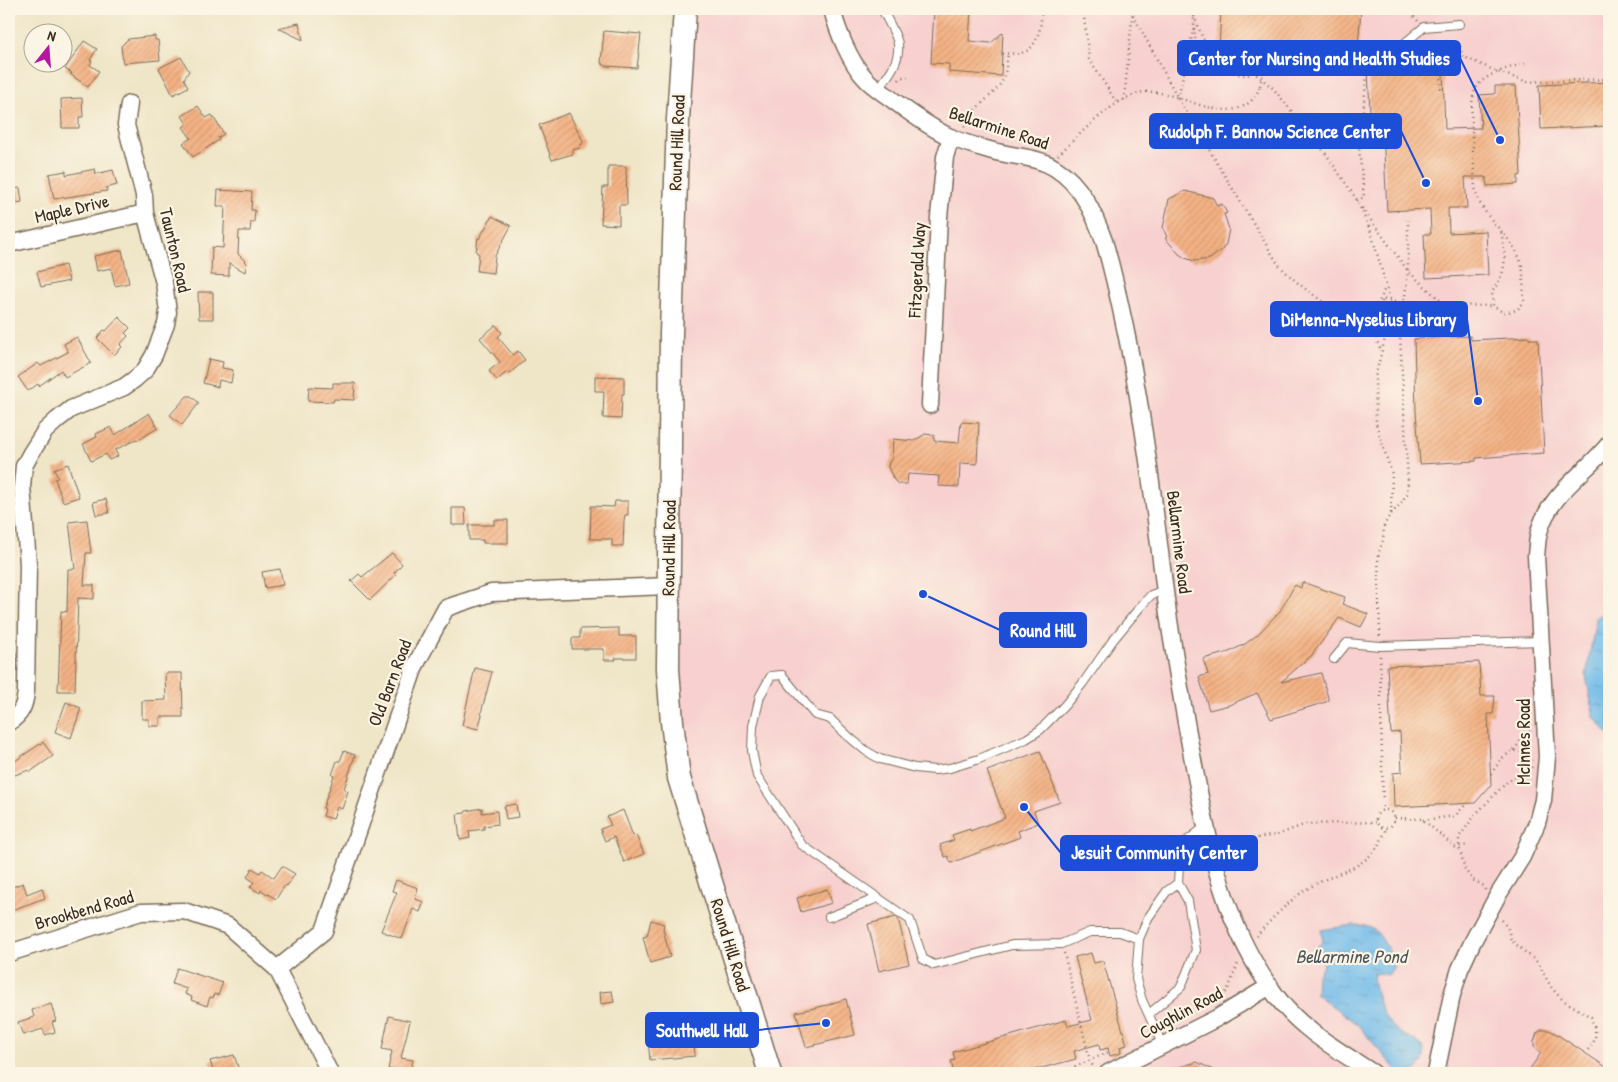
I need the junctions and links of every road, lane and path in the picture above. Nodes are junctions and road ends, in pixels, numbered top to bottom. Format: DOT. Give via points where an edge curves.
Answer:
graph roads {
  1 [pos="685,9"];
  2 [pos="832,9"];
  3 [pos="882,9"];
  4 [pos="1043,9"];
  5 [pos="1083,9"];
  6 [pos="1133,9"];
  7 [pos="1194,9"];
  8 [pos="1407,9"];
  9 [pos="1133,16"];
  10 [pos="1194,16"];
  11 [pos="1458,24"];
  12 [pos="1194,27"];
  13 [pos="1424,27"];
  14 [pos="1002,53"];
  15 [pos="1008,54"];
  16 [pos="1369,56"];
  17 [pos="1525,63"];
  18 [pos="1498,72"];
  19 [pos="1609,79"];
  20 [pos="878,89"];
  21 [pos="1441,89"];
  22 [pos="1178,98"];
  23 [pos="1124,100"];
  24 [pos="1118,103"];
  25 [pos="129,104"];
  26 [pos="1362,127"];
  27 [pos="1307,130"];
  28 [pos="955,139"];
  29 [pos="1473,152"];
  30 [pos="1474,159"];
  31 [pos="1048,164"];
  32 [pos="1357,200"];
  33 [pos="145,213"];
  34 [pos="1408,220"];
  35 [pos="1501,230"];
  36 [pos="9,244"];
  37 [pos="1408,271"];
  38 [pos="1385,287"];
  39 [pos="1382,299"];
  40 [pos="1389,300"];
  41 [pos="1404,304"];
  42 [pos="1445,305"];
  43 [pos="1493,306"];
  44 [pos="1352,311"];
  45 [pos="1400,336"];
  46 [pos="1382,353"];
  47 [pos="930,405"];
  48 [pos="1609,444"];
  49 [pos="1391,513"];
  50 [pos="668,586"];
  51 [pos="1165,590"];
  52 [pos="1541,641"];
  53 [pos="1380,646"];
  54 [pos="1334,659"];
  55 [pos="9,722"];
  56 [pos="1532,726"];
  57 [pos="1514,750"];
  58 [pos="1546,770"];
  59 [pos="1466,804"];
  60 [pos="1383,810"];
  61 [pos="1395,818"];
  62 [pos="1423,820"];
  63 [pos="1376,822"];
  64 [pos="1206,826"];
  65 [pos="1386,829"];
  66 [pos="1209,845"];
  67 [pos="1469,845"];
  68 [pos="1459,846"];
  69 [pos="1178,883"];
  70 [pos="878,898"];
  71 [pos="1491,907"];
  72 [pos="829,917"];
  73 [pos="1139,940"];
  74 [pos="1061,944"];
  75 [pos="1246,948"];
  76 [pos="9,953"];
  77 [pos="277,969"];
  78 [pos="1270,986"];
  79 [pos="1149,1014"];
  80 [pos="1163,1046"];
  81 [pos="1109,1052"];
  82 [pos="1585,1053"];
  83 [pos="1090,1061"];
  84 [pos="330,1073"];
  85 [pos="770,1073"];
  86 [pos="1061,1073"];
  87 [pos="1097,1073"];
  88 [pos="1108,1073"];
  89 [pos="1373,1073"];
  90 [pos="1436,1073"];
  1 -- 50 [label="main road, Round Hill Road" via="671,325"];
  2 -- 20 [label="street, Bellarmine Road" via="846,47 863,77"];
  3 -- 20 [label="lane" via="898,43 897,59"];
  4 -- 15 [label="path" via="1037,38 1031,47 1021,54"];
  5 -- 24 [label="path" via="1089,59"];
  6 -- 9 [label="path"];
  7 -- 10 [label="path"];
  8 -- 13 [label="path"];
  9 -- 22 [label="path"];
  9 -- 23 [label="path"];
  10 -- 12 [label="path"];
  10 -- 27 [label="path" via="1203,39 1215,52 1242,63 1273,88"];
  11 -- 13 [label="lane"];
  12 -- 22 [label="path"];
  12 -- 22 [label="path, bridge" via="1199,52 1214,64 1241,76 1256,68 1267,53 1260,86 1253,99 1243,106 1225,110"];
  13 -- 16 [label="lane" via="1388,54"];
  14 -- 15 [label="path"];
  15 -- 28 [label="path" via="1002,82 969,118"];
  16 -- 26 [label="path"];
  17 -- 18 [label="path"];
  18 -- 19 [label="path" via="1528,82"];
  18 -- 21 [label="path" via="1462,56 1460,46 1446,41 1439,54"];
  18 -- 29 [label="path" via="1478,84 1472,98"];
  20 -- 28 [label="street, Bellarmine Road" via="924,122"];
  22 -- 23 [label="path" via="1154,91"];
  22 -- 44 [label="path" via="1278,264 1318,300"];
  23 -- 24 [label="path"];
  24 -- 31 [label="path"];
  25 -- 33 [label="street, Taunton Road" via="126,125 144,195"];
  26 -- 27 [label="path"];
  26 -- 32 [label="path" via="1360,148 1364,197"];
  27 -- 32 [label="path"];
  28 -- 31 [label="street, Bellarmine Road"];
  28 -- 47 [label="street, Fitzgerald Way" via="945,157 939,217"];
  30 -- 35 [label="path" via="1474,180 1480,204"];
  31 -- 51 [label="street, Bellarmine Road" via="1072,182 1085,198 1106,248 1135,377"];
  32 -- 37 [label="path"];
  32 -- 38 [label="path" via="1371,232"];
  33 -- 36 [label="street, Maple Drive"];
  33 -- 55 [label="street, Taunton Road" via="164,283 168,312 154,356 136,379 71,409 45,431 24,466 22,486 28,564 26,692 20,712"];
  34 -- 37 [label="path"];
  35 -- 43 [label="path" via="1505,263 1492,292"];
  35 -- 43 [label="path" via="1522,265 1524,302 1517,310 1504,313"];
  37 -- 41 [label="path"];
  37 -- 42 [label="path"];
  38 -- 39 [label="path"];
  38 -- 40 [label="path"];
  39 -- 40 [label="path"];
  39 -- 44 [label="path" via="1372,310 1363,313"];
  39 -- 46 [label="path" via="1385,339"];
  40 -- 41 [label="path"];
  40 -- 45 [label="path"];
  41 -- 42 [label="path"];
  41 -- 45 [label="path"];
  42 -- 43 [label="path"];
  44 -- 46 [label="path" via="1373,331"];
  45 -- 49 [label="path" via="1408,481 1407,494"];
  46 -- 49 [label="path" via="1375,377 1376,424 1392,474"];
  48 -- 52 [label="street, McInnes Road" via="1549,509 1538,534 1536,556"];
  49 -- 53 [label="path" via="1384,526 1378,555"];
  50 -- 77 [label="street, Old Barn Road" via="491,593 446,608 415,666 324,931"];
  50 -- 85 [label="main road, Round Hill Road" via="668,669 679,778"];
  51 -- 64 [label="street, Bellarmine Road" via="1172,647"];
  51 -- 70 [label="lane" via="1151,595 1141,606 1084,683 1040,730 979,759 950,768 914,768 866,751 830,719 815,714 782,675 771,676 760,696 753,726 752,751 757,776 802,845"];
  52 -- 53 [label="lane"];
  52 -- 58 [label="street, McInnes Road"];
  53 -- 54 [label="lane" via="1347,643"];
  53 -- 60 [label="path"];
  56 -- 57 [label="path"];
  58 -- 68 [label="path" via="1534,764 1507,782 1464,830 1459,837"];
  58 -- 71 [label="street, McInnes Road" via="1543,800 1531,839"];
  59 -- 62 [label="path" via="1455,816"];
  60 -- 61 [label="path" via="1389,810"];
  60 -- 63 [label="path" via="1376,816"];
  61 -- 62 [label="path"];
  61 -- 65 [label="path" via="1392,826"];
  62 -- 68 [label="path" via="1454,847"];
  63 -- 65 [label="path"];
  63 -- 66 [label="path" via="1306,824 1277,835"];
  64 -- 66 [label="street, Bellarmine Road"];
  64 -- 69 [label="lane" via="1186,841 1180,853"];
  65 -- 75 [label="path" via="1371,856 1306,890 1277,914"];
  66 -- 75 [label="street, Bellarmine Road"];
  67 -- 68 [label="path"];
  68 -- 71 [label="path" via="1465,870 1484,886 1485,900"];
  69 -- 73 [label="lane" via="1167,891 1148,918"];
  69 -- 79 [label="lane" via="1188,901 1196,950 1180,987"];
  70 -- 72 [label="lane"];
  70 -- 74 [label="lane" via="910,920 923,959 934,965 1012,945"];
  71 -- 82 [label="path" via="1508,929 1511,940 1538,963 1562,1000 1591,1017 1596,1036"];
  71 -- 90 [label="street, McInnes Road" via="1460,969"];
  73 -- 74 [label="lane" via="1120,932 1090,932"];
  73 -- 79 [label="lane" via="1136,979"];
  74 -- 83 [label="path"];
  75 -- 78 [label="street, Bellarmine Road"];
  76 -- 77 [label="street, Brookbend Road" via="141,912 184,911 228,926"];
  77 -- 84 [label="street, Brookbend Road"];
  78 -- 80 [label="street, Coughlin Road"];
  78 -- 89 [label="street, Bellarmine Road" via="1298,1021"];
  79 -- 80 [label="lane"];
  80 -- 88 [label="street, Coughlin Road"];
  81 -- 83 [label="path"];
  83 -- 86 [label="path"];
  83 -- 87 [label="path"];
}
